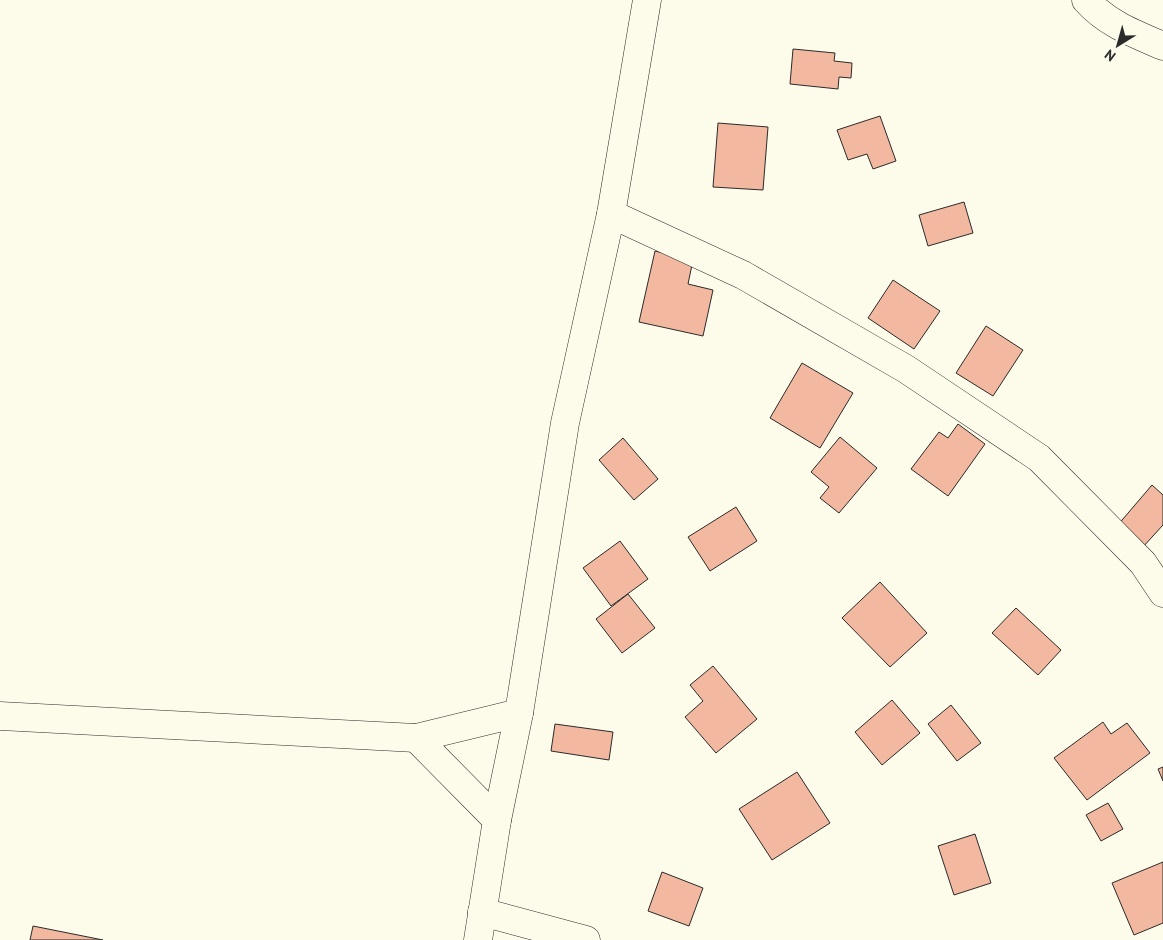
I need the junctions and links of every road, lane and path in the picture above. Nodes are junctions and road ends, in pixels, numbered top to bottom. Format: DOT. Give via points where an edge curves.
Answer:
graph roads {
  1 [pos="647,0"];
  2 [pos="1086,0"];
  3 [pos="1163,46"];
  4 [pos="611,214"];
  5 [pos="1163,593"];
  6 [pos="519,713"];
  7 [pos="0,716"];
  8 [pos="416,738"];
  9 [pos="497,820"];
  10 [pos="482,912"];
  11 [pos="478,940"];
  12 [pos="586,940"];
  1 -- 4 [label="street"];
  2 -- 3 [label="street" via="1120,27"];
  4 -- 5 [label="street" via="743,275 906,369 1039,458 1143,563"];
  4 -- 6 [label="street" via="565,423"];
  6 -- 8 [label="street"];
  6 -- 9 [label="street"];
  7 -- 8 [label="street"];
  8 -- 9 [label="street"];
  9 -- 10 [label="street"];
  10 -- 11 [label="street"];
  10 -- 12 [label="street"];
}
